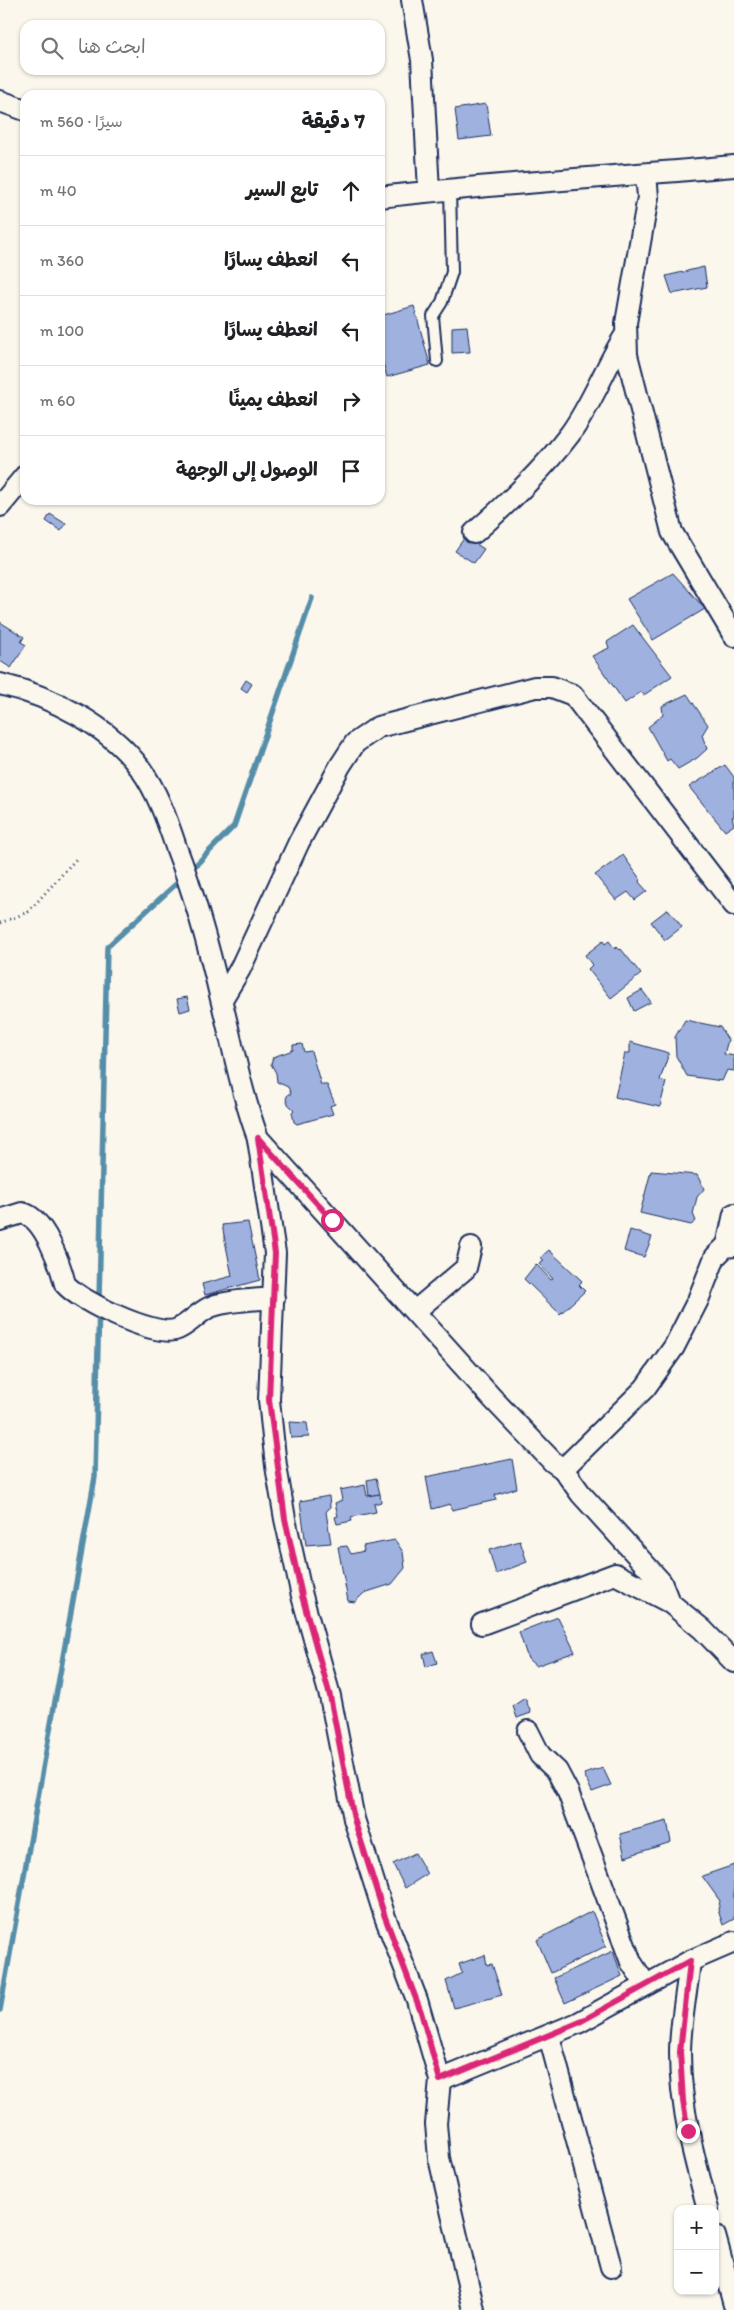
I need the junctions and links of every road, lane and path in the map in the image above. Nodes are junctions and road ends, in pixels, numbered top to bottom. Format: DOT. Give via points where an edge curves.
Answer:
graph roads {
  1 [pos="412,0"];
  2 [pos="0,101"];
  3 [pos="20,108"];
  4 [pos="734,166"];
  5 [pos="646,174"];
  6 [pos="450,189"];
  7 [pos="429,191"];
  8 [pos="385,196"];
  9 [pos="624,337"];
  10 [pos="437,361"];
  11 [pos="20,482"];
  12 [pos="0,506"];
  13 [pos="474,533"];
  14 [pos="734,636"];
  15 [pos="0,684"];
  16 [pos="76,859"];
  17 [pos="734,905"];
  18 [pos="0,923"];
  19 [pos="222,999"];
  20 [pos="258,1138"];
  21 [pos="734,1214"];
  22 [pos="0,1220"];
  23 [pos="731,1246"];
  24 [pos="472,1247"];
  25 [pos="274,1298"];
  26 [pos="415,1311"];
  27 [pos="563,1469"];
  28 [pos="669,1602"];
  29 [pos="482,1624"];
  30 [pos="734,1662"];
  31 [pos="528,1731"];
  32 [pos="734,1942"];
  33 [pos="690,1961"];
  34 [pos="646,1985"];
  35 [pos="549,2036"];
  36 [pos="440,2080"];
  37 [pos="707,2205"];
  38 [pos="719,2250"];
  39 [pos="611,2266"];
  40 [pos="734,2305"];
  41 [pos="474,2310"];
  1 -- 7 [label="street" via="422,60"];
  2 -- 3 [label="street"];
  4 -- 5 [label="street"];
  5 -- 6 [label="street"];
  5 -- 9 [label="street" via="648,197"];
  6 -- 7 [label="street"];
  6 -- 10 [label="lane" via="452,272 442,302 433,316"];
  7 -- 8 [label="street"];
  9 -- 13 [label="street" via="594,397 570,433 516,495"];
  9 -- 14 [label="street" via="672,532"];
  11 -- 12 [label="street"];
  15 -- 19 [label="street" via="23,689 79,716 127,752 150,782 186,874"];
  16 -- 18 [label="path" via="28,912"];
  17 -- 19 [label="street" via="573,695 552,686 535,687 378,727 355,743 299,842 240,969"];
  19 -- 20 [label="street" via="237,1073"];
  20 -- 25 [label="street" via="275,1253"];
  20 -- 26 [label="street"];
  21 -- 23 [label="street"];
  22 -- 25 [label="street" via="22,1212 30,1216 48,1237 65,1284 70,1289 99,1306 152,1329 177,1330 213,1306"];
  23 -- 27 [label="street" via="715,1257 678,1341 645,1388"];
  24 -- 26 [label="street" via="466,1268"];
  25 -- 36 [label="street" via="269,1400 285,1519 330,1696 354,1819 385,1917 417,2000"];
  26 -- 27 [label="street" via="530,1440"];
  27 -- 28 [label="street" via="581,1494 661,1582"];
  28 -- 29 [label="street" via="615,1574"];
  28 -- 30 [label="street" via="702,1629"];
  31 -- 34 [label="street" via="540,1755 557,1771 568,1792 631,1962"];
  32 -- 33 [label="street"];
  33 -- 34 [label="street"];
  33 -- 37 [label="street" via="680,2052 683,2101"];
  34 -- 35 [label="street"];
  35 -- 36 [label="street"];
  35 -- 39 [label="street"];
  36 -- 41 [label="street" via="436,2124 439,2158"];
  38 -- 40 [label="street"];
}
